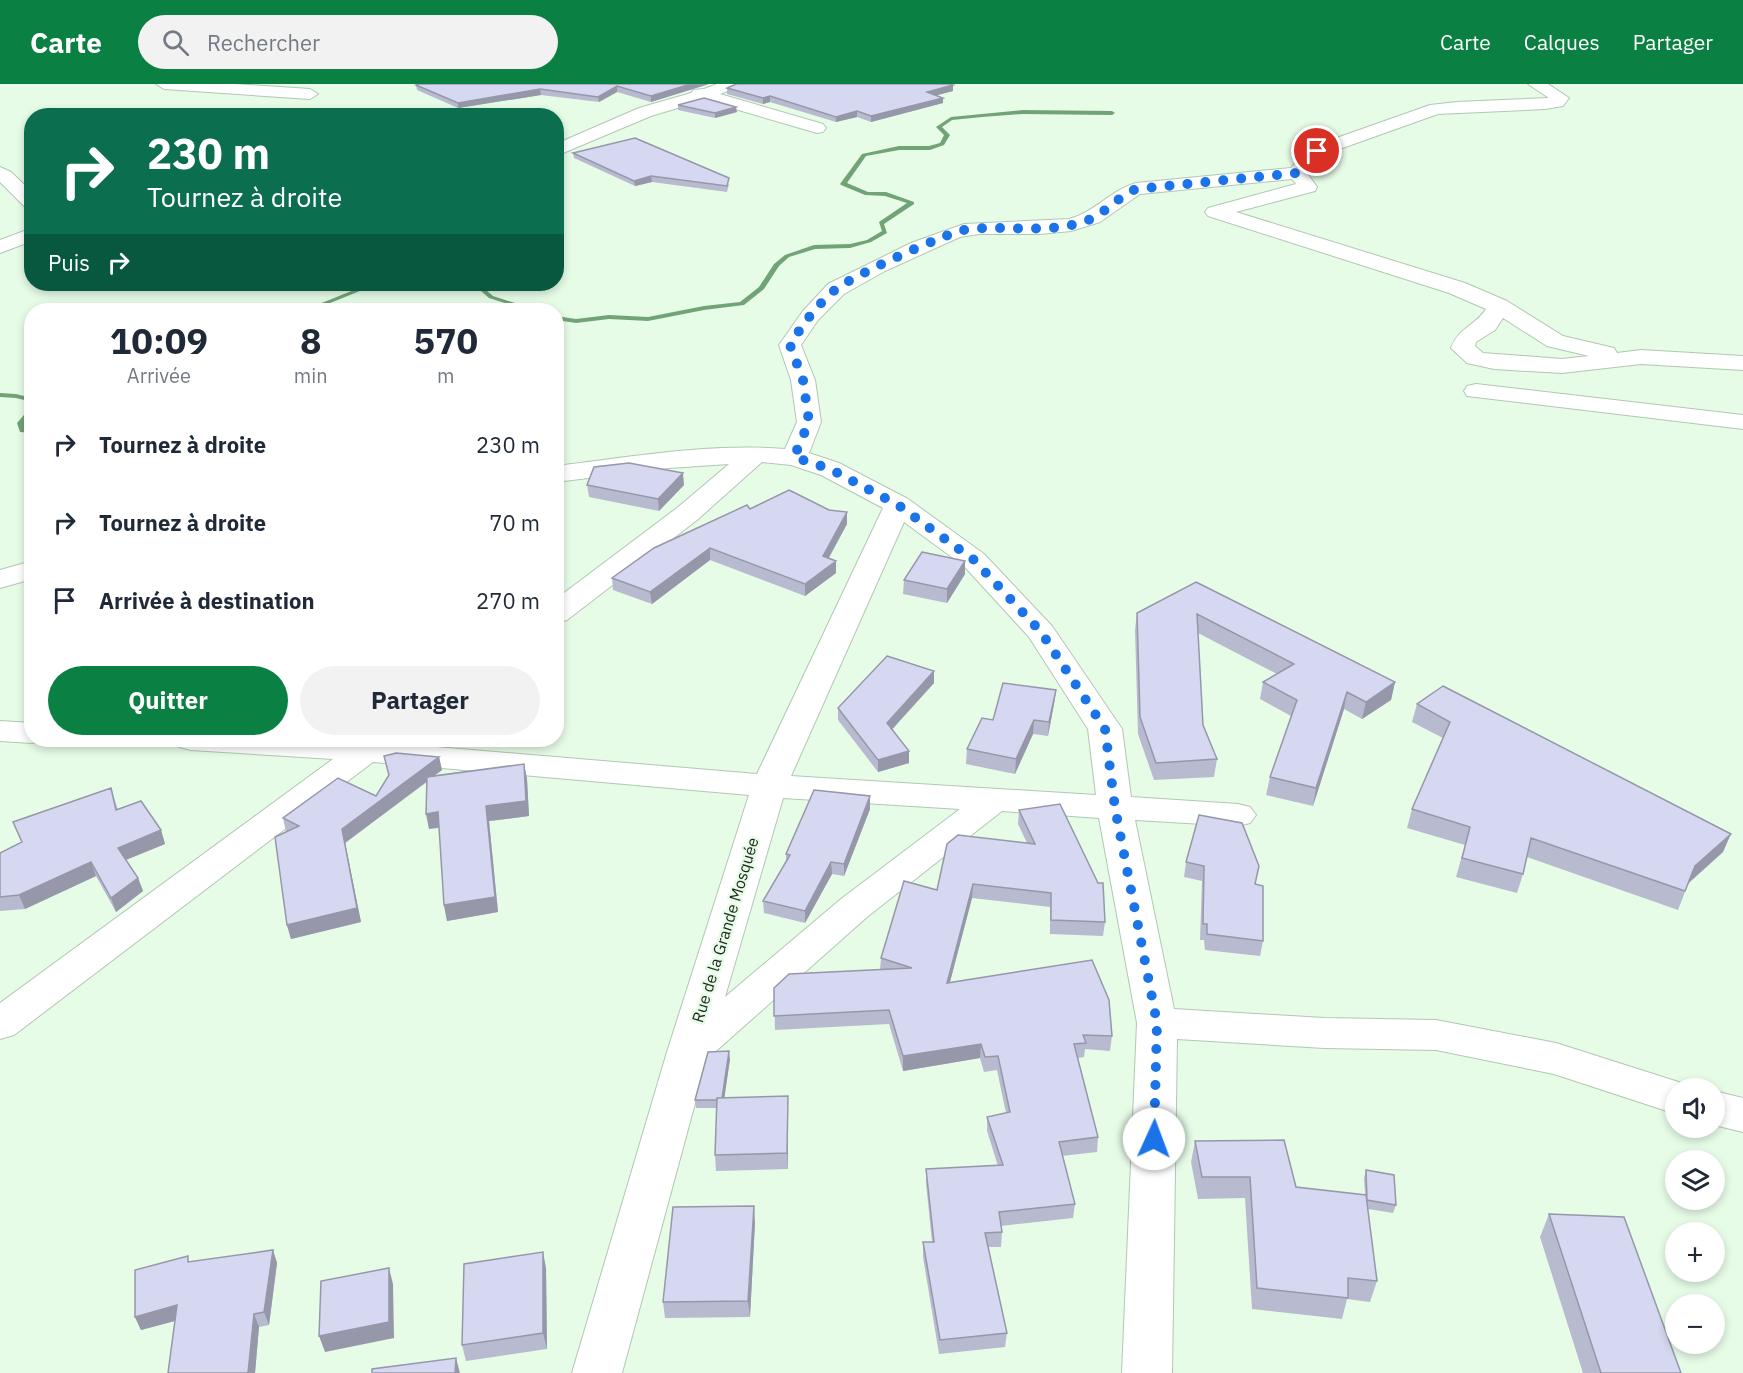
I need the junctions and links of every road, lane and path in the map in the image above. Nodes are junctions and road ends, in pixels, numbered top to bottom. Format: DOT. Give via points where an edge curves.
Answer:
graph roads {
  1 [pos="164,84"];
  2 [pos="732,84"];
  3 [pos="1536,84"];
  4 [pos="676,87"];
  5 [pos="317,89"];
  6 [pos="706,94"];
  7 [pos="289,108"];
  8 [pos="817,128"];
  9 [pos="564,147"];
  10 [pos="0,172"];
  11 [pos="1297,173"];
  12 [pos="24,196"];
  13 [pos="1499,306"];
  14 [pos="1641,357"];
  15 [pos="1743,363"];
  16 [pos="1476,391"];
  17 [pos="1743,422"];
  18 [pos="756,454"];
  19 [pos="794,457"];
  20 [pos="564,473"];
  21 [pos="898,505"];
  22 [pos="24,572"];
  23 [pos="0,579"];
  24 [pos="564,608"];
  25 [pos="0,731"];
  26 [pos="24,732"];
  27 [pos="370,747"];
  28 [pos="392,747"];
  29 [pos="769,786"];
  30 [pos="994,800"];
  31 [pos="1115,808"];
  32 [pos="1238,815"];
  33 [pos="0,1023"];
  34 [pos="1157,1023"];
  35 [pos="688,1052"];
  36 [pos="1665,1094"];
  37 [pos="1725,1111"];
  38 [pos="1743,1115"];
  39 [pos="597,1373"];
  40 [pos="1147,1373"];
  1 -- 5 [label="street"];
  2 -- 6 [label="street"];
  3 -- 11 [label="street" via="1561,98 1545,104 1436,109 1317,151"];
  4 -- 6 [label="street"];
  5 -- 7 [label="street"];
  6 -- 8 [label="street"];
  6 -- 9 [label="street" via="645,112"];
  10 -- 12 [label="street"];
  11 -- 13 [label="street" via="1308,188 1215,212 1457,288"];
  11 -- 19 [label="street" via="1136,189 1085,221 1042,229 961,231 837,288 808,316 790,345 803,380 809,422"];
  13 -- 14 [label="street" via="1555,341 1591,351"];
  13 -- 14 [label="street" via="1487,325 1466,339 1462,348 1475,358 1562,366"];
  14 -- 15 [label="street"];
  16 -- 17 [label="street"];
  18 -- 19 [label="street"];
  18 -- 20 [label="street"];
  18 -- 24 [label="street" via="687,514"];
  19 -- 21 [label="street" via="830,469"];
  21 -- 29 [label="street, Rue de la Grande Mosquée"];
  21 -- 31 [label="street" via="974,560 1041,632 1105,729"];
  22 -- 23 [label="street"];
  25 -- 26 [label="street"];
  27 -- 33 [label="street"];
  28 -- 29 [label="street"];
  29 -- 30 [label="street"];
  29 -- 35 [label="street, Rue de la Grande Mosquée"];
  30 -- 31 [label="street"];
  30 -- 35 [label="street" via="854,908"];
  31 -- 32 [label="street"];
  31 -- 34 [label="street"];
  34 -- 36 [label="street" via="1436,1035 1556,1059"];
  34 -- 40 [label="street"];
  35 -- 39 [label="street, Rue de la Grande Mosquée"];
  37 -- 38 [label="street"];
}
